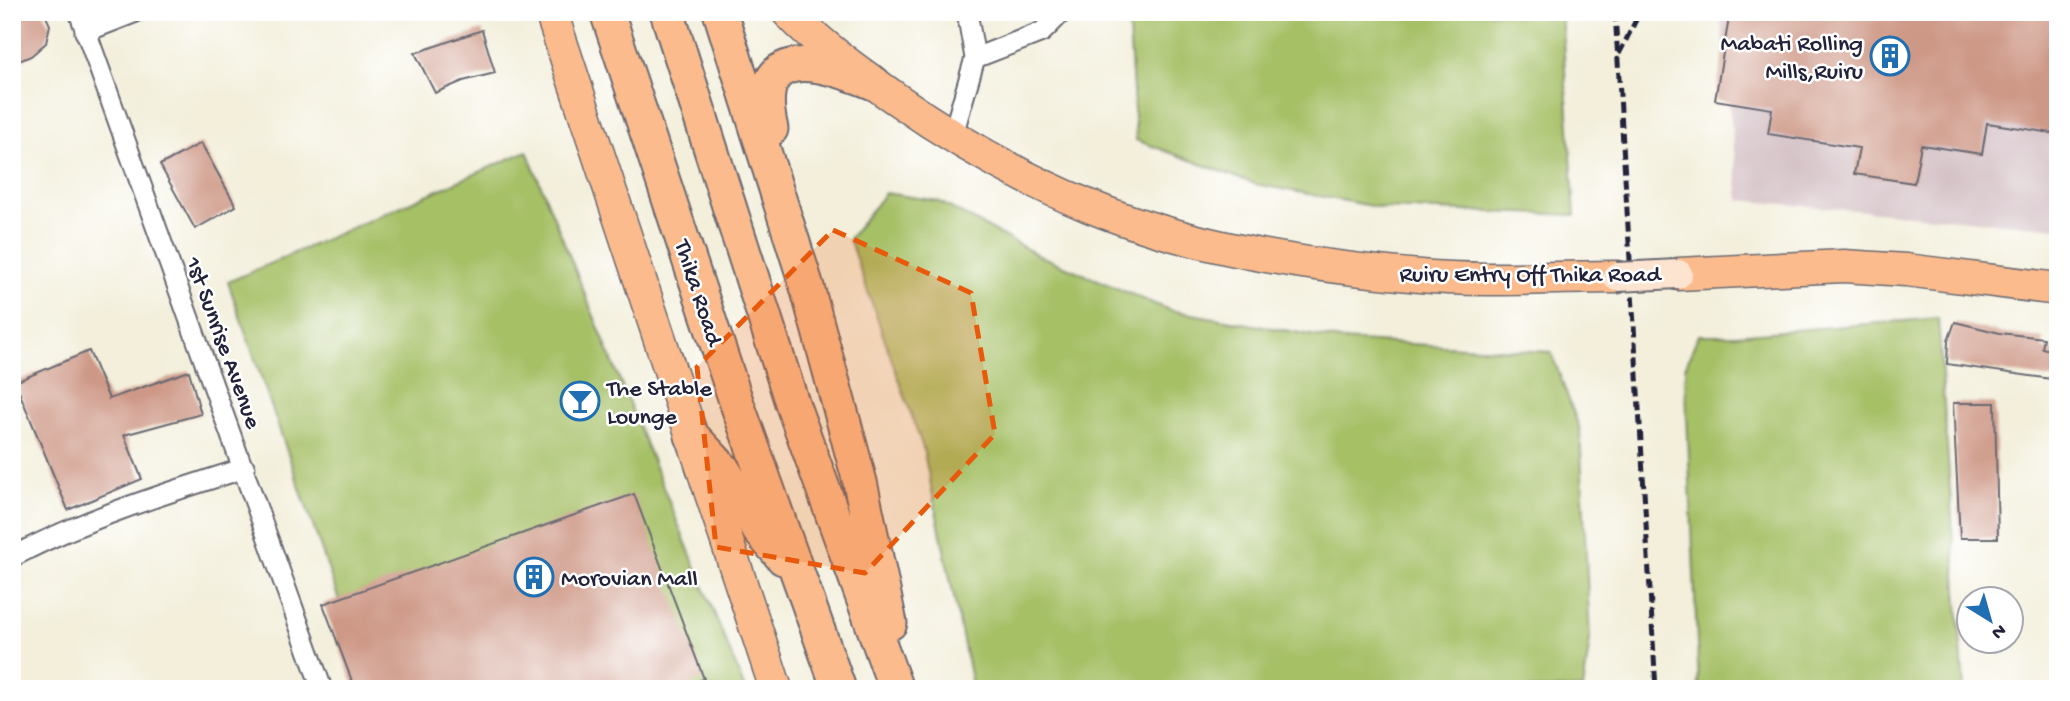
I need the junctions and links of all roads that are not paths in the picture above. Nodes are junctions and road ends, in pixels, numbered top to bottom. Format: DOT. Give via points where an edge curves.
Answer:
graph roads {
  1 [pos="79,12"];
  2 [pos="136,12"];
  3 [pos="551,12"];
  4 [pos="607,12"];
  5 [pos="667,12"];
  6 [pos="720,12"];
  7 [pos="788,12"];
  8 [pos="967,12"];
  9 [pos="1062,12"];
  10 [pos="85,32"];
  11 [pos="975,58"];
  12 [pos="874,83"];
  13 [pos="952,138"];
  14 [pos="1678,274"];
  15 [pos="1617,277"];
  16 [pos="807,287"];
  17 [pos="2058,289"];
  18 [pos="692,436"];
  19 [pos="245,468"];
  20 [pos="12,556"];
  21 [pos="798,576"];
  22 [pos="322,689"];
  23 [pos="776,689"];
  24 [pos="839,689"];
  25 [pos="896,689"];
  26 [pos="904,689"];
  1 -- 10 [label="street, 1st Sunrise Avenue"];
  2 -- 10 [label="street"];
  3 -- 18 [label="main road"];
  4 -- 21 [label="highway, Thika Road"];
  5 -- 25 [label="highway" via="792,403"];
  6 -- 16 [label="highway"];
  7 -- 12 [label="main road, Ruiru Entry Off Thika Road"];
  8 -- 11 [label="street"];
  9 -- 11 [label="street" via="1042,32"];
  10 -- 19 [label="street, 1st Sunrise Avenue"];
  11 -- 13 [label="street"];
  12 -- 13 [label="main road, Ruiru Entry Off Thika Road"];
  12 -- 16 [label="highway" via="829,65 795,65 774,75 767,87 765,103"];
  13 -- 15 [label="main road, Ruiru Entry Off Thika Road" via="1090,206 1214,245 1422,276"];
  14 -- 15 [label="main road, Ruiru Entry Off Thika Road, bridge"];
  14 -- 17 [label="main road, Ruiru Entry Off Thika Road" via="1844,266"];
  16 -- 26 [label="highway" via="860,482"];
  18 -- 21 [label="highway" via="723,469 759,530"];
  18 -- 23 [label="main road"];
  19 -- 20 [label="street" via="55,534"];
  19 -- 22 [label="street, 1st Sunrise Avenue"];
  21 -- 24 [label="highway, Thika Road"];
}
